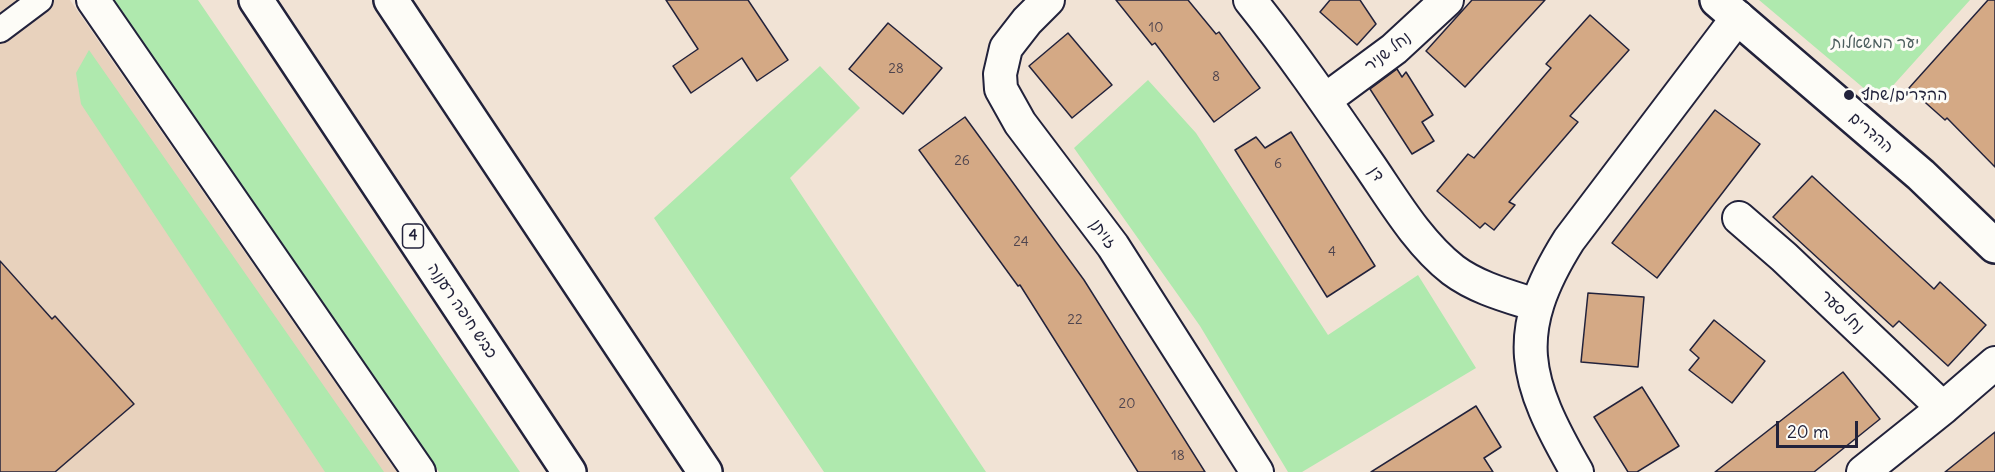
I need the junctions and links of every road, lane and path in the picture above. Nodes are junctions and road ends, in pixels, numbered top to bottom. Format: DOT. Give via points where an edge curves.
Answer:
graph roads {
  1 [pos="40,0"];
  2 [pos="93,0"];
  3 [pos="256,0"];
  4 [pos="392,0"];
  5 [pos="1048,0"];
  6 [pos="1250,0"];
  7 [pos="1447,0"];
  8 [pos="1727,8"];
  9 [pos="0,30"];
  10 [pos="1324,100"];
  11 [pos="1738,218"];
  12 [pos="1995,246"];
  13 [pos="1536,305"];
  14 [pos="1995,363"];
  15 [pos="1943,408"];
  16 [pos="419,472"];
  17 [pos="569,472"];
  18 [pos="705,472"];
  19 [pos="1257,472"];
  20 [pos="1577,472"];
  21 [pos="1863,472"];
  1 -- 9 [label="street"];
  2 -- 16 [label="street"];
  3 -- 17 [label="main road, כביש חיפה רעננה / 4"];
  4 -- 18 [label="main road"];
  5 -- 19 [label="street, זויתן" via="1006,48 1001,89 1020,123 1113,246"];
  6 -- 10 [label="street, דן"];
  7 -- 10 [label="street, נחל שניר" via="1394,49"];
  8 -- 12 [label="main road, ההדרים" via="1921,175"];
  8 -- 13 [label="street" via="1569,240 1549,272"];
  10 -- 13 [label="street, דן" via="1407,220 1438,256 1476,284"];
  11 -- 15 [label="street, נחל סער"];
  13 -- 20 [label="street" via="1530,329 1537,387 1551,427"];
  14 -- 15 [label="street"];
  15 -- 21 [label="street"];
}
